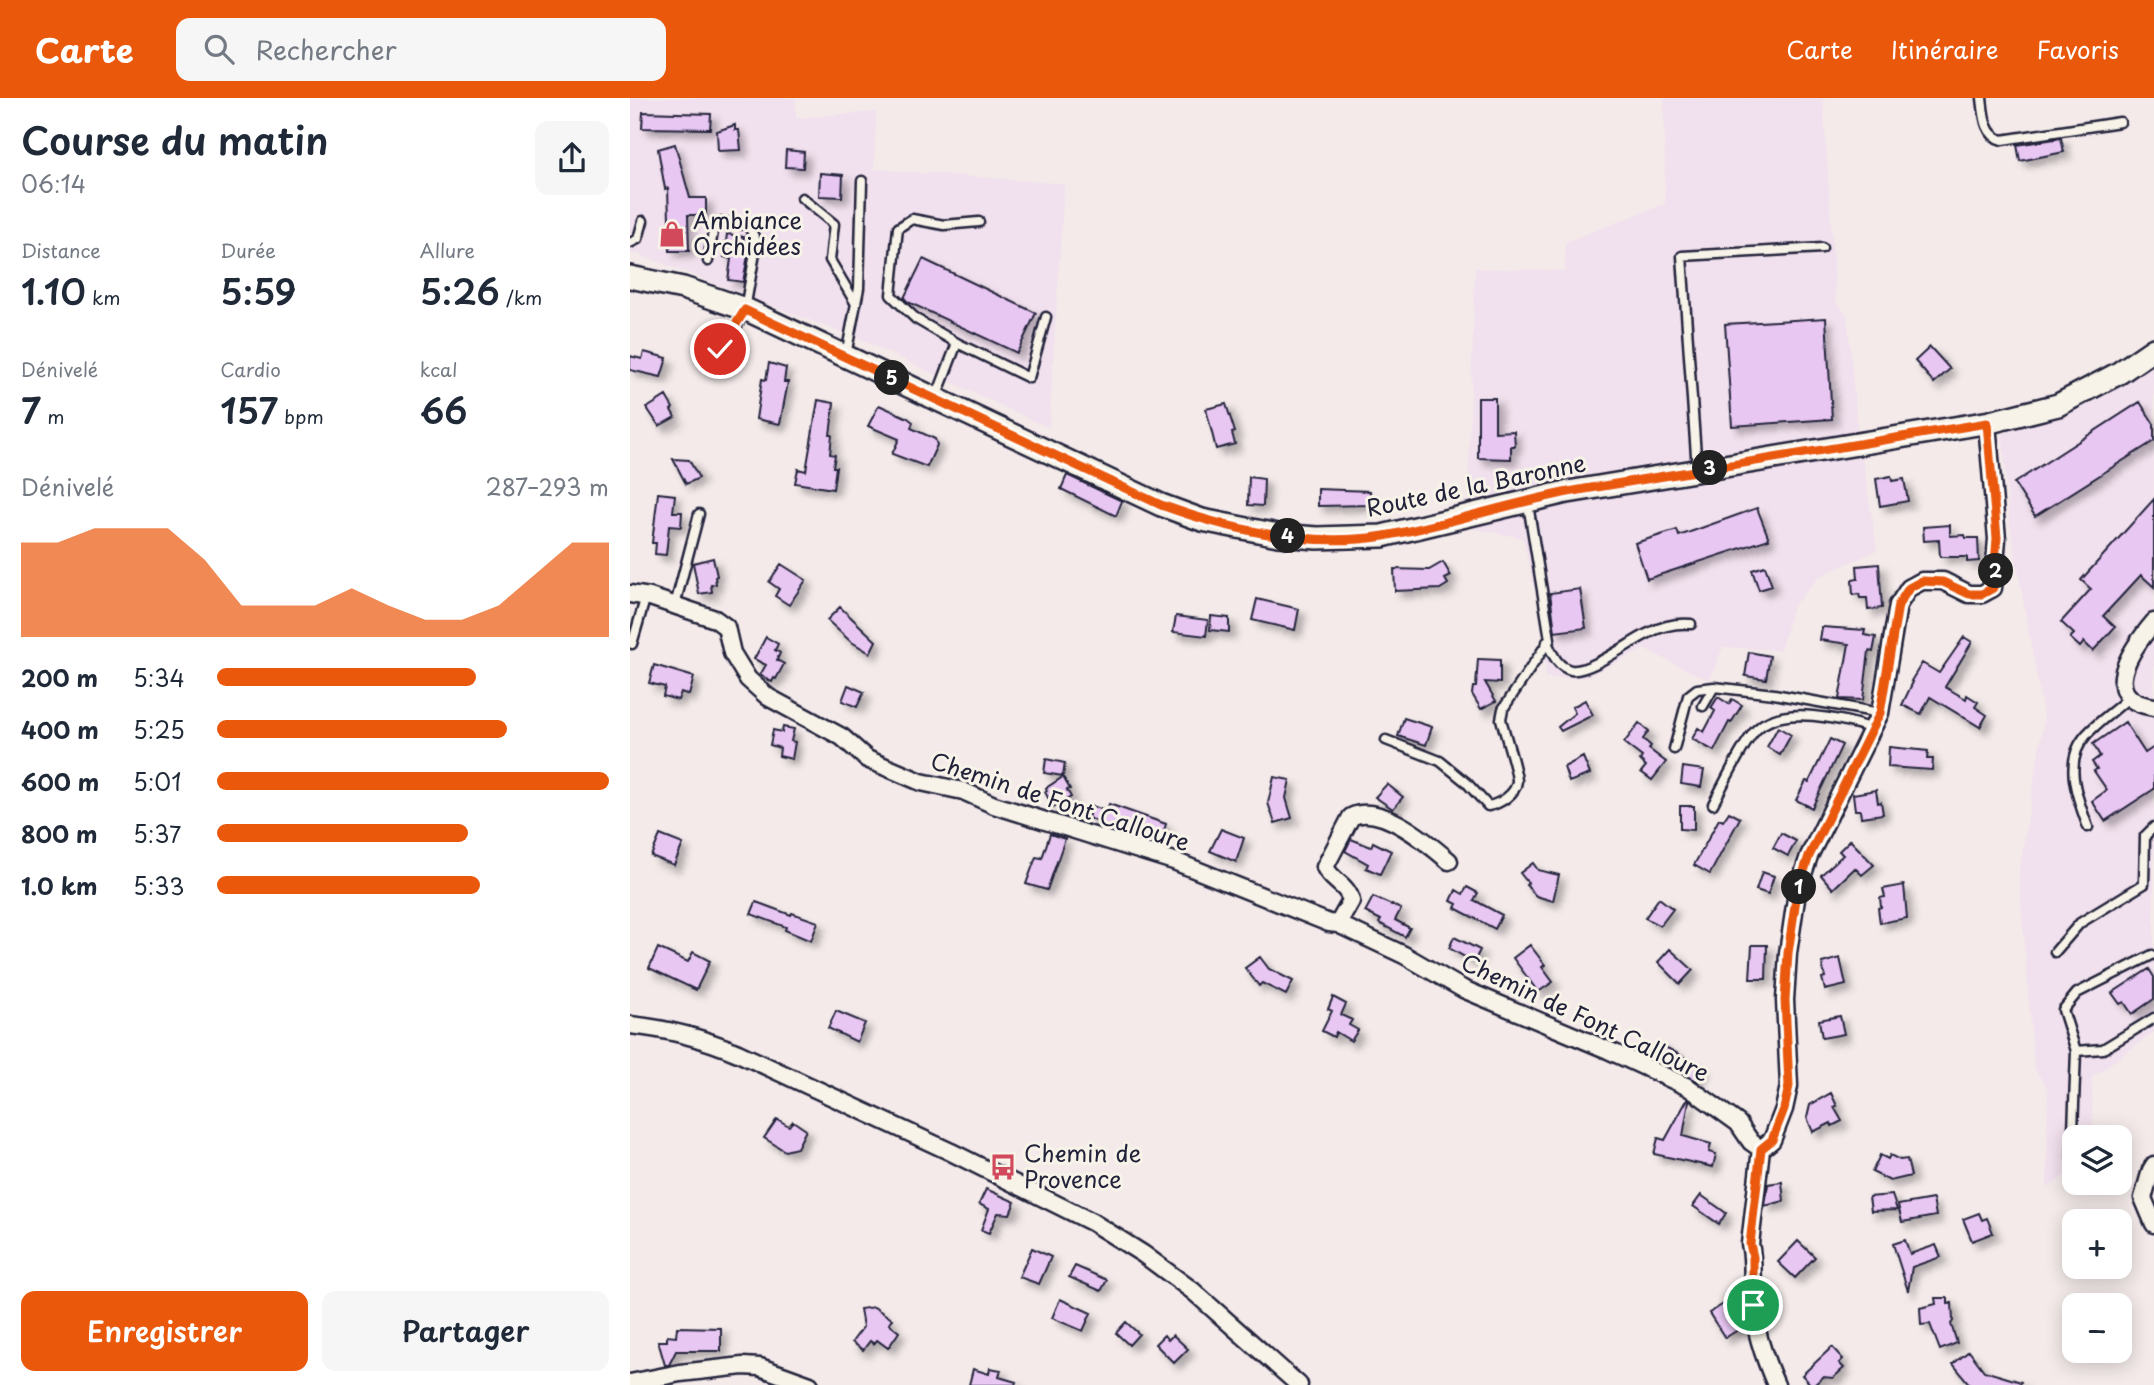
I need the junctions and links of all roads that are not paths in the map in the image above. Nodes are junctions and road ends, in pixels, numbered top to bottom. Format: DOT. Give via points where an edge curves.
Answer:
graph roads {
  1 [pos="1982,98"];
  2 [pos="2120,122"];
  3 [pos="862,181"];
  4 [pos="802,198"];
  5 [pos="643,221"];
  6 [pos="979,222"];
  7 [pos="630,243"];
  8 [pos="1822,248"];
  9 [pos="708,261"];
  10 [pos="630,277"];
  11 [pos="856,304"];
  12 [pos="745,310"];
  13 [pos="1046,317"];
  14 [pos="957,343"];
  15 [pos="2154,349"];
  16 [pos="846,356"];
  17 [pos="709,364"];
  18 [pos="936,398"];
  19 [pos="1987,423"];
  20 [pos="1697,470"];
  21 [pos="1527,501"];
  22 [pos="699,514"];
  23 [pos="638,595"];
  24 [pos="675,605"];
  25 [pos="2154,622"];
  26 [pos="1691,624"];
  27 [pos="1548,642"];
  28 [pos="632,644"];
  29 [pos="1714,687"];
  30 [pos="2129,697"];
  31 [pos="1703,706"];
  32 [pos="2154,707"];
  33 [pos="1880,713"];
  34 [pos="1873,729"];
  35 [pos="1386,740"];
  36 [pos="1674,749"];
  37 [pos="1713,804"];
  38 [pos="2088,827"];
  39 [pos="2154,827"];
  40 [pos="1449,861"];
  41 [pos="1338,924"];
  42 [pos="2055,952"];
  43 [pos="2152,955"];
  44 [pos="2154,1018"];
  45 [pos="630,1025"];
  46 [pos="2076,1051"];
  47 [pos="2073,1125"];
  48 [pos="1761,1149"];
  49 [pos="2154,1165"];
  50 [pos="2154,1224"];
  51 [pos="630,1383"];
  52 [pos="810,1385"];
  53 [pos="1300,1385"];
  54 [pos="1776,1385"];
  1 -- 2 [label="lane" via="1988,130 2002,140"];
  3 -- 11 [label="lane"];
  4 -- 11 [label="lane" via="834,224 830,260"];
  5 -- 7 [label="lane" via="638,239"];
  6 -- 14 [label="lane" via="944,225 912,219 898,228 891,295 916,319"];
  8 -- 20 [label="lane" via="1682,256"];
  9 -- 12 [label="lane" via="714,226 723,222 748,225 757,242"];
  10 -- 12 [label="main road, Route de la Baronne" via="683,288"];
  11 -- 16 [label="lane"];
  12 -- 16 [label="main road, Route de la Baronne"];
  12 -- 17 [label="lane"];
  13 -- 14 [label="lane" via="1029,379"];
  14 -- 18 [label="lane"];
  15 -- 19 [label="main road, Route de la Baronne" via="2058,405"];
  16 -- 18 [label="main road, Route de la Baronne"];
  18 -- 21 [label="main road, Route de la Baronne" via="1161,505 1202,520 1278,535 1382,536"];
  19 -- 20 [label="main road, Route de la Baronne"];
  19 -- 33 [label="street" via="1997,538 1993,588 1969,594 1943,582 1922,581 1909,588 1895,614"];
  20 -- 21 [label="main road, Route de la Baronne"];
  21 -- 27 [label="lane"];
  22 -- 24 [label="lane"];
  23 -- 24 [label="street, Chemin de Font Calloure"];
  23 -- 28 [label="lane"];
  24 -- 41 [label="street, Chemin de Font Calloure" via="709,616 726,628 732,653 748,679 768,697 842,737 867,760 921,782 963,791 994,805 1174,861"];
  25 -- 30 [label="street" via="2122,672"];
  26 -- 27 [label="lane" via="1651,631 1588,666 1571,670 1556,661"];
  27 -- 35 [label="lane" via="1503,709 1501,719 1517,779 1506,798 1488,806 1440,761"];
  29 -- 31 [label="lane"];
  29 -- 33 [label="lane"];
  29 -- 36 [label="lane" via="1697,689 1688,696"];
  30 -- 32 [label="street"];
  30 -- 38 [label="lane" via="2086,735 2076,751 2077,795"];
  33 -- 34 [label="street"];
  34 -- 37 [label="lane" via="1799,715 1774,718 1754,732"];
  34 -- 48 [label="street" via="1809,856 1797,892 1785,1000 1789,1086 1772,1140"];
  39 -- 42 [label="lane" via="2145,836 2144,884 2080,923"];
  40 -- 41 [label="street" via="1401,825 1374,814 1351,817 1325,867 1349,892 1351,901"];
  41 -- 48 [label="street, Chemin de Font Calloure" via="1462,989 1688,1087 1738,1123"];
  43 -- 46 [label="lane" via="2077,992 2063,1010"];
  44 -- 46 [label="lane" via="2104,1049"];
  45 -- 53 [label="street" via="682,1034 729,1049 1092,1222 1193,1291"];
  46 -- 47 [label="lane"];
  48 -- 54 [label="street" via="1750,1244 1753,1305"];
  49 -- 50 [label="street" via="2143,1198"];
  51 -- 52 [label="street" via="743,1366 760,1367"];
}
